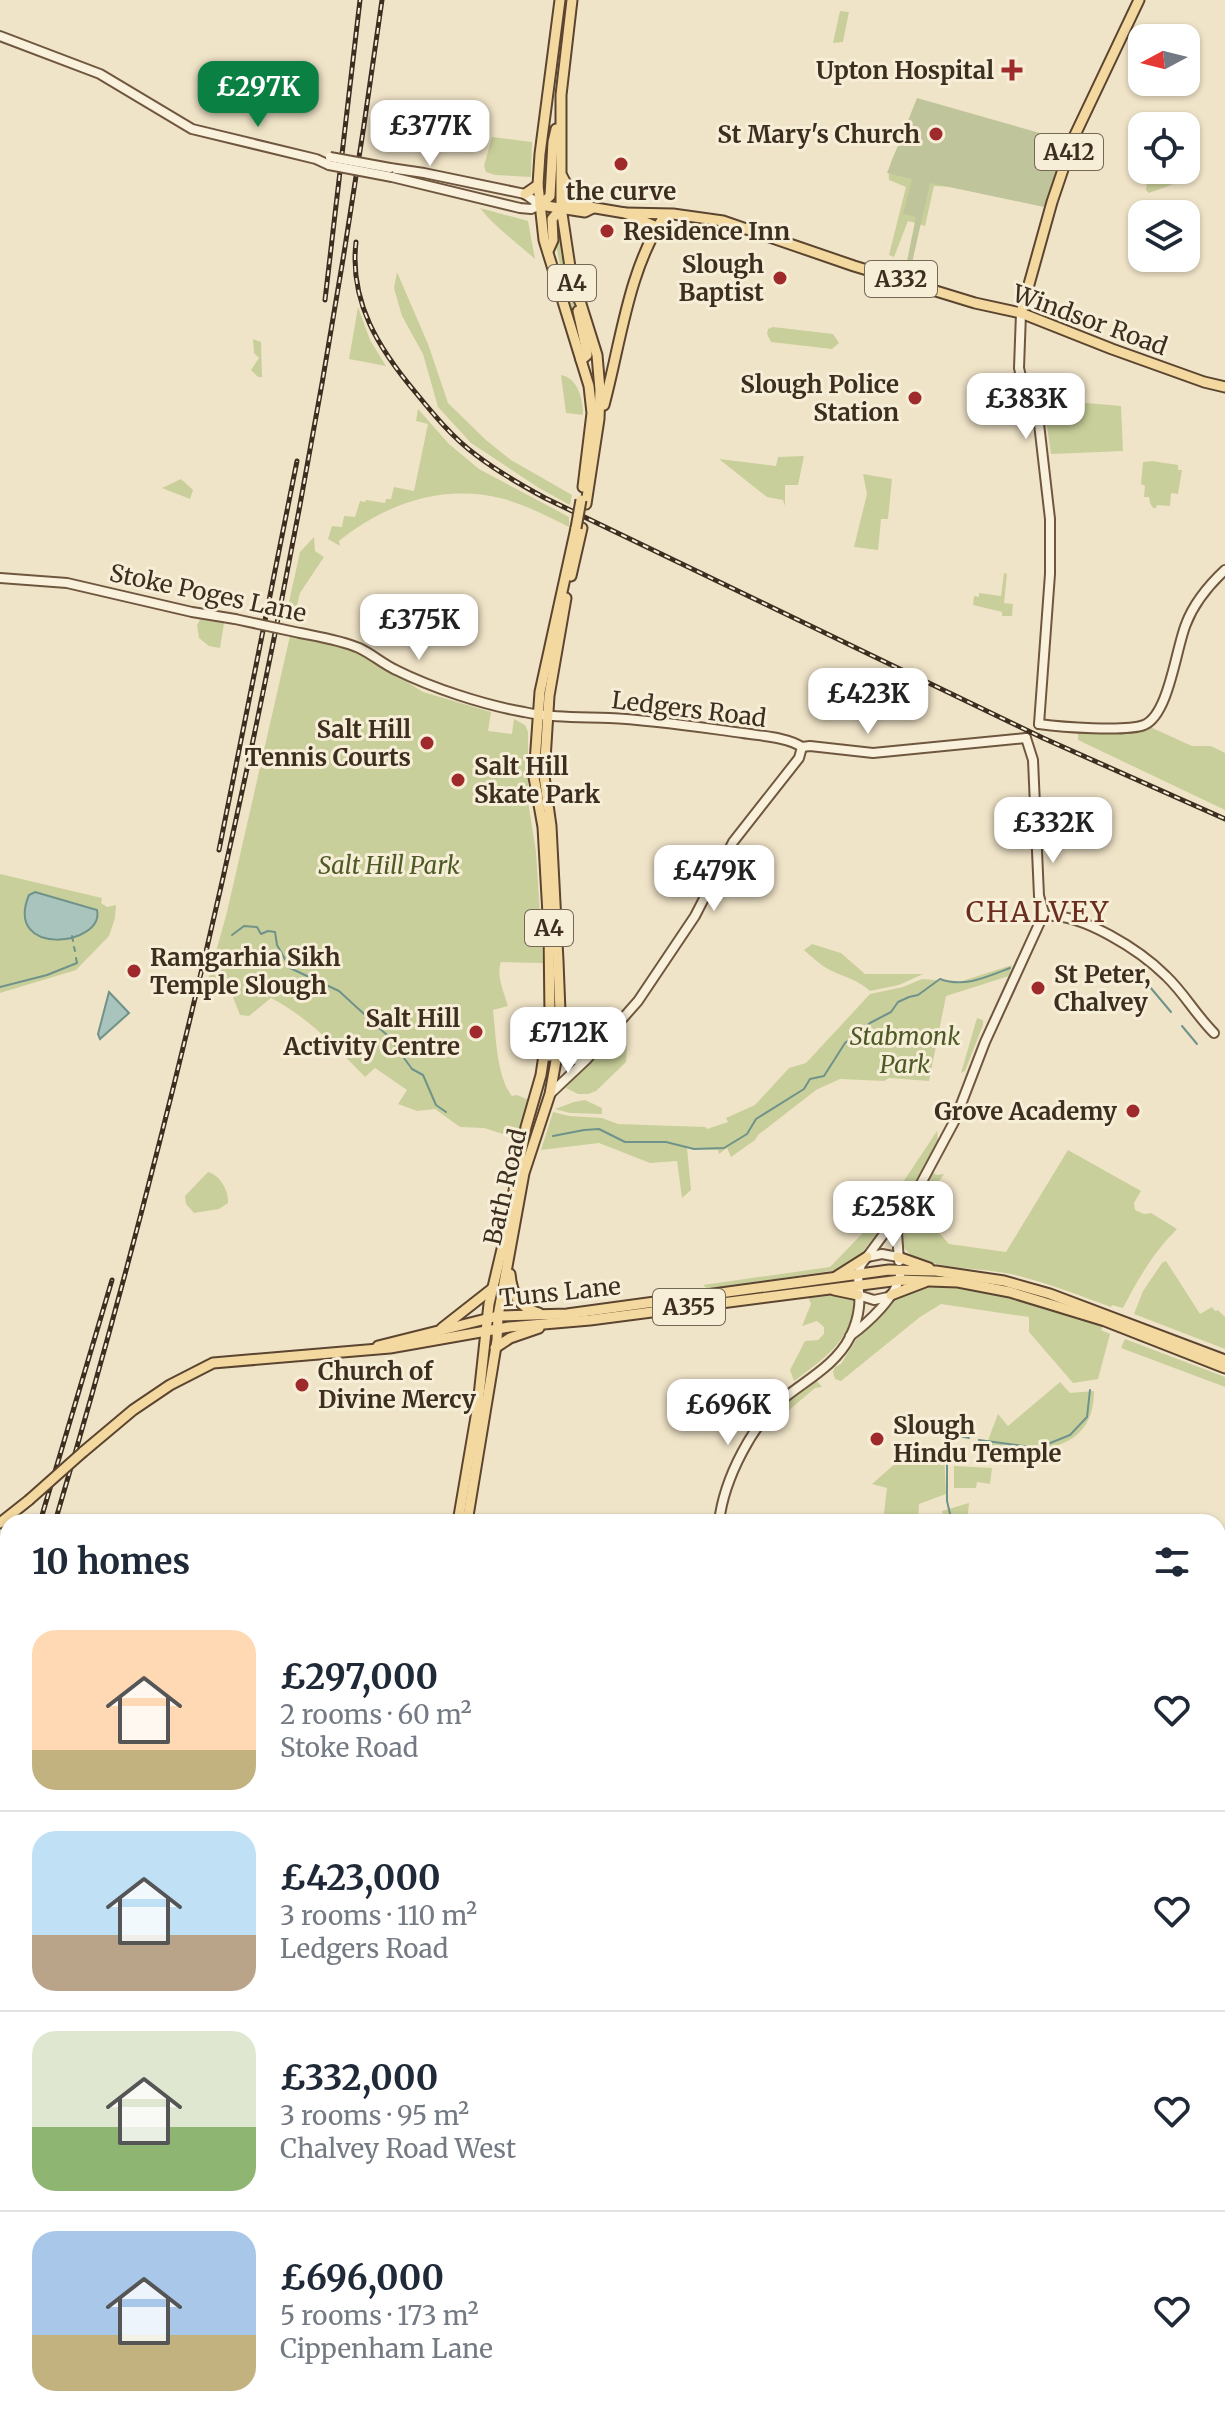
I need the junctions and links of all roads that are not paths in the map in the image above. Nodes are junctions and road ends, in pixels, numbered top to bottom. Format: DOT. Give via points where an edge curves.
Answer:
graph roads {
  1 [pos="560,0"];
  2 [pos="572,0"];
  3 [pos="1139,0"];
  4 [pos="0,36"];
  5 [pos="560,114"];
  6 [pos="560,173"];
  7 [pos="393,174"];
  8 [pos="538,185"];
  9 [pos="525,194"];
  10 [pos="540,205"];
  11 [pos="561,207"];
  12 [pos="589,207"];
  13 [pos="625,213"];
  14 [pos="665,215"];
  15 [pos="657,227"];
  16 [pos="549,249"];
  17 [pos="573,287"];
  18 [pos="1021,313"];
  19 [pos="617,346"];
  20 [pos="597,355"];
  21 [pos="581,360"];
  22 [pos="1225,387"];
  23 [pos="599,419"];
  24 [pos="583,502"];
  25 [pos="1225,570"];
  26 [pos="0,578"];
  27 [pos="542,715"];
  28 [pos="1039,724"];
  29 [pos="1026,738"];
  30 [pos="802,747"];
  31 [pos="1045,916"];
  32 [pos="1214,1033"];
  33 [pos="544,1057"];
  34 [pos="562,1057"];
  35 [pos="586,1060"];
  36 [pos="570,1076"];
  37 [pos="550,1094"];
  38 [pos="535,1136"];
  39 [pos="523,1140"];
  40 [pos="918,1189"];
  41 [pos="517,1190"];
  42 [pos="513,1212"];
  43 [pos="867,1257"];
  44 [pos="898,1257"];
  45 [pos="510,1258"];
  46 [pos="936,1271"];
  47 [pos="900,1275"];
  48 [pos="834,1278"];
  49 [pos="929,1281"];
  50 [pos="857,1285"];
  51 [pos="493,1288"];
  52 [pos="891,1295"];
  53 [pos="498,1316"];
  54 [pos="1107,1318"];
  55 [pos="486,1320"];
  56 [pos="548,1320"];
  57 [pos="440,1329"];
  58 [pos="498,1329"];
  59 [pos="485,1332"];
  60 [pos="1142,1332"];
  61 [pos="463,1335"];
  62 [pos="850,1336"];
  63 [pos="495,1348"];
  64 [pos="370,1349"];
  65 [pos="1225,1360"];
  66 [pos="481,1366"];
  67 [pos="1225,1368"];
  68 [pos="11,1514"];
  69 [pos="459,1514"];
  70 [pos="468,1514"];
  71 [pos="721,1514"];
  1 -- 8 [label="main road"];
  2 -- 5 [label="main road, A4"];
  3 -- 18 [label="main road, A412" via="1074,137"];
  4 -- 7 [label="street, bridge" via="100,74 192,129"];
  5 -- 6 [label="main road, A4"];
  5 -- 10 [label="main road" via="550,196"];
  6 -- 11 [label="main road, A4"];
  6 -- 12 [label="main road"];
  7 -- 9 [label="street" via="424,173"];
  7 -- 10 [label="street" via="520,208"];
  8 -- 9 [label="main road"];
  8 -- 10 [label="main road"];
  9 -- 10 [label="street"];
  10 -- 11 [label="main road"];
  10 -- 16 [label="main road, A4"];
  11 -- 12 [label="main road"];
  11 -- 16 [label="main road" via="552,219"];
  11 -- 17 [label="main road, A4"];
  12 -- 13 [label="main road"];
  13 -- 14 [label="main road, Windsor Road"];
  13 -- 15 [label="main road"];
  14 -- 15 [label="main road"];
  14 -- 18 [label="main road, Windsor Road / A332" via="723,221 854,266"];
  15 -- 19 [label="main road"];
  16 -- 21 [label="main road, A4"];
  17 -- 20 [label="main road, A4"];
  17 -- 21 [label="main road" via="587,352"];
  18 -- 22 [label="main road, Windsor Road / A332"];
  18 -- 28 [label="street" via="1019,368 1038,415 1050,519"];
  19 -- 20 [label="main road"];
  19 -- 23 [label="main road"];
  20 -- 21 [label="main road"];
  20 -- 23 [label="main road, A4"];
  21 -- 24 [label="main road, A4" via="592,413"];
  23 -- 24 [label="main road, A4"];
  24 -- 27 [label="main road, Bath Road / A4, bridge"];
  25 -- 28 [label="street" via="1194,607 1163,702 1147,723 1128,728"];
  26 -- 27 [label="street, Stoke Poges Lane, bridge" via="67,583 339,641 447,690"];
  27 -- 30 [label="street, Ledgers Road" via="660,722"];
  27 -- 33 [label="main road, Bath Road / A4" via="534,777 543,827 550,961"];
  27 -- 34 [label="main road, Bath Road / A4"];
  28 -- 29 [label="street"];
  29 -- 30 [label="street, Ledgers Road" via="873,753"];
  29 -- 31 [label="street" via="1033,760 1039,896"];
  30 -- 35 [label="street" via="799,758 733,842 695,916 638,1001"];
  31 -- 32 [label="street" via="1098,930 1135,952 1166,975"];
  31 -- 40 [label="street"];
  33 -- 34 [label="street"];
  33 -- 39 [label="main road, Bath Road / A4"];
  34 -- 35 [label="street"];
  34 -- 36 [label="street"];
  34 -- 37 [label="main road, Bath Road / A4"];
  35 -- 36 [label="street"];
  36 -- 37 [label="street"];
  37 -- 38 [label="main road, Bath Road / A4"];
  38 -- 39 [label="main road"];
  38 -- 41 [label="main road, Bath Road / A4"];
  39 -- 41 [label="main road, Bath Road / A4"];
  40 -- 43 [label="street"];
  40 -- 44 [label="street" via="897,1233"];
  41 -- 42 [label="main road, Bath Road / A4"];
  42 -- 45 [label="main road, Bath Road / A4"];
  42 -- 51 [label="main road, Bath Road / A4"];
  43 -- 44 [label="street"];
  43 -- 48 [label="main road, A355"];
  43 -- 50 [label="street"];
  44 -- 46 [label="main road, A355"];
  44 -- 47 [label="street"];
  45 -- 53 [label="main road, Bath Road / A4"];
  45 -- 56 [label="main road" via="516,1298"];
  46 -- 47 [label="main road, Tuns Lane / A355"];
  46 -- 54 [label="main road, Tuns Lane / A355" via="1004,1281"];
  47 -- 49 [label="main road, Tuns Lane / A355"];
  47 -- 50 [label="main road, Tuns Lane / A355" via="889,1270"];
  47 -- 52 [label="street"];
  48 -- 50 [label="main road, Tuns Lane / A355"];
  48 -- 56 [label="main road, Tuns Lane / A355"];
  49 -- 52 [label="main road, A355"];
  49 -- 54 [label="main road, Tuns Lane / A355" via="998,1289"];
  50 -- 52 [label="street" via="874,1300"];
  50 -- 56 [label="main road, Tuns Lane / A355"];
  50 -- 62 [label="street" via="859,1307"];
  51 -- 55 [label="main road, Bath Road / A4"];
  51 -- 57 [label="main road"];
  52 -- 62 [label="street"];
  53 -- 55 [label="main road, Tuns Lane / A355"];
  53 -- 56 [label="main road, Tuns Lane / A355"];
  53 -- 58 [label="main road, Bath Road / A4"];
  54 -- 60 [label="main road, A355"];
  55 -- 57 [label="main road, A355"];
  55 -- 59 [label="main road, Bath Road / A4"];
  56 -- 58 [label="main road, Tuns Lane / A355"];
  56 -- 63 [label="main road"];
  57 -- 64 [label="main road, A355"];
  58 -- 59 [label="main road, Tuns Lane / A355"];
  58 -- 63 [label="main road, Bath Road / A4"];
  59 -- 61 [label="main road, A355"];
  59 -- 66 [label="main road, Bath Road / A4"];
  60 -- 65 [label="main road, A355"];
  60 -- 67 [label="main road, A355"];
  61 -- 64 [label="main road, A355"];
  61 -- 66 [label="main road" via="479,1348"];
  62 -- 71 [label="street" via="838,1356 784,1397 753,1433"];
  63 -- 70 [label="main road, Bath Road / A4"];
  64 -- 68 [label="main road, A355, bridge" via="213,1363 133,1410"];
  66 -- 69 [label="main road, Bath Road / A4"];
}
